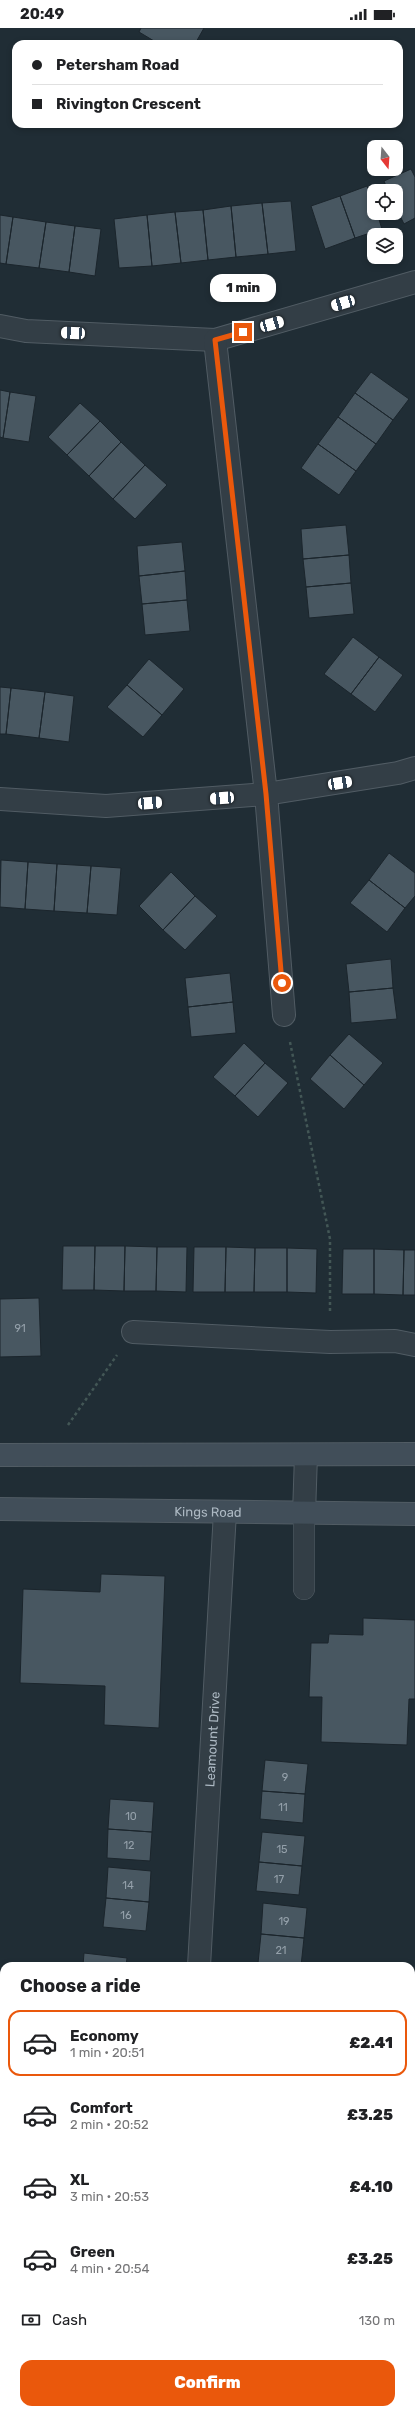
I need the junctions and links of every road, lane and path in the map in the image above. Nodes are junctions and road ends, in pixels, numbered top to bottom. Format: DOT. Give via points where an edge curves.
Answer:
graph roads {
  1 [pos="415,282"];
  2 [pos="0,326"];
  3 [pos="215,340"];
  4 [pos="415,768"];
  5 [pos="266,794"];
  6 [pos="0,799"];
  7 [pos="284,1014"];
  8 [pos="133,1332"];
  9 [pos="330,1342"];
  10 [pos="415,1345"];
  11 [pos="415,1454"];
  12 [pos="0,1455"];
  13 [pos="47,1455"];
  14 [pos="306,1455"];
  15 [pos="0,1509"];
  16 [pos="225,1512"];
  17 [pos="304,1514"];
  18 [pos="415,1514"];
  19 [pos="304,1589"];
  20 [pos="199,1962"];
  1 -- 3 [label="street"];
  2 -- 3 [label="street" via="26,331"];
  3 -- 5 [label="street"];
  4 -- 5 [label="street" via="398,774"];
  5 -- 6 [label="street" via="106,806"];
  5 -- 7 [label="street"];
  7 -- 9 [label="path" via="330,1239"];
  8 -- 9 [label="street"];
  8 -- 13 [label="path"];
  9 -- 10 [label="street" via="395,1341"];
  11 -- 14 [label="main road"];
  12 -- 13 [label="main road"];
  13 -- 14 [label="main road"];
  14 -- 17 [label="street"];
  15 -- 16 [label="main road, Kings Road"];
  16 -- 17 [label="main road, Kings Road"];
  16 -- 20 [label="street, Leamount Drive"];
  17 -- 18 [label="main road, Kings Road"];
  17 -- 19 [label="lane"];
}
